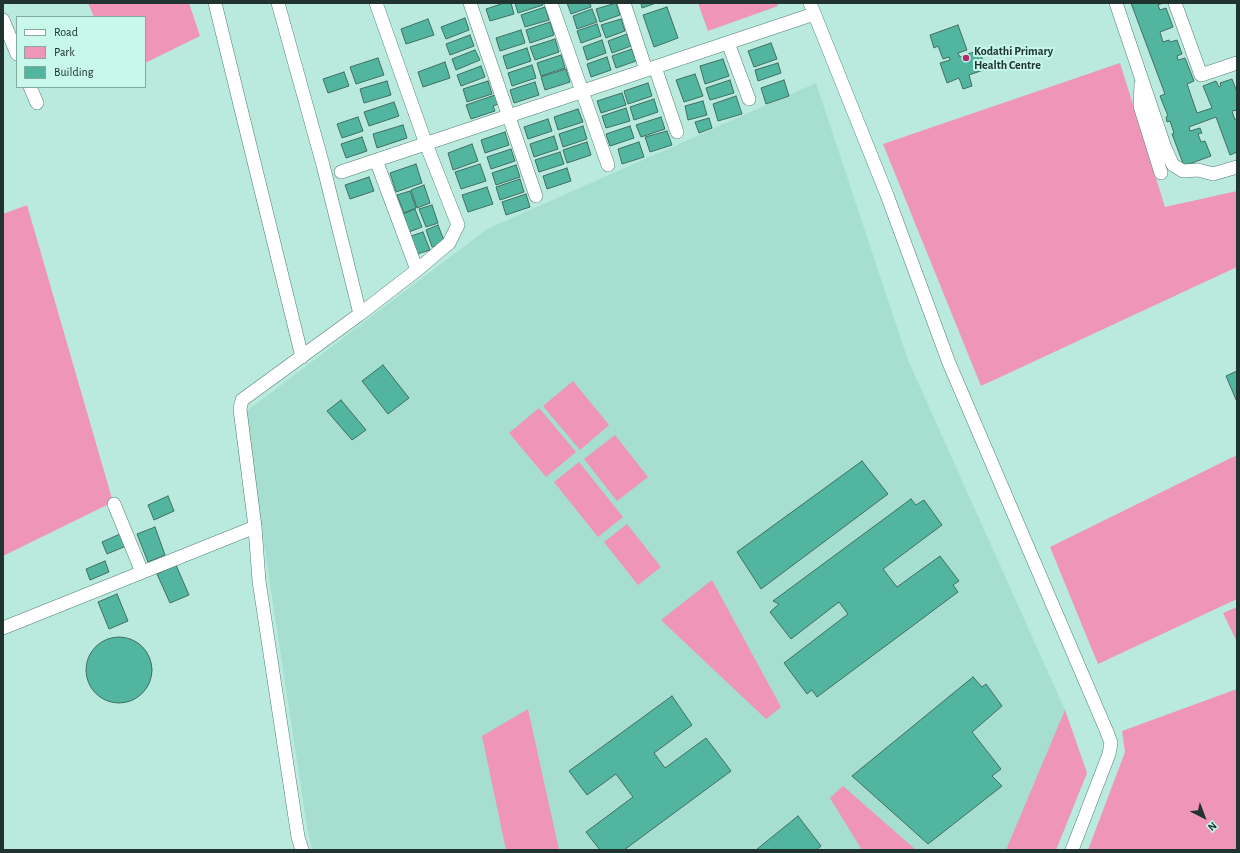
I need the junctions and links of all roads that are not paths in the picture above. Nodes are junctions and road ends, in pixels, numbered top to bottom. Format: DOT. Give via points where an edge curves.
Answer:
graph roads {
  1 [pos="215,3"];
  2 [pos="278,3"];
  3 [pos="376,3"];
  4 [pos="470,3"];
  5 [pos="551,3"];
  6 [pos="624,3"];
  7 [pos="1116,3"];
  8 [pos="1175,3"];
  9 [pos="812,9"];
  10 [pos="3,20"];
  11 [pos="728,43"];
  12 [pos="16,52"];
  13 [pos="1237,63"];
  14 [pos="650,69"];
  15 [pos="1141,76"];
  16 [pos="30,88"];
  17 [pos="582,92"];
  18 [pos="749,99"];
  19 [pos="37,103"];
  20 [pos="509,116"];
  21 [pos="677,132"];
  22 [pos="426,144"];
  23 [pos="376,160"];
  24 [pos="608,165"];
  25 [pos="1237,167"];
  26 [pos="341,172"];
  27 [pos="1161,173"];
  28 [pos="536,196"];
  29 [pos="417,270"];
  30 [pos="360,314"];
  31 [pos="302,357"];
  32 [pos="114,504"];
  33 [pos="255,527"];
  34 [pos="142,572"];
  35 [pos="3,628"];
  36 [pos="302,850"];
  37 [pos="1072,850"];
  1 -- 31 [label="street"];
  2 -- 30 [label="street" via="323,165"];
  3 -- 22 [label="street"];
  4 -- 20 [label="street"];
  5 -- 17 [label="street"];
  6 -- 14 [label="street"];
  7 -- 15 [label="street"];
  8 -- 13 [label="street" via="1201,76"];
  9 -- 11 [label="street"];
  9 -- 37 [label="street" via="887,195 949,363 1108,732 1111,743 1109,754"];
  10 -- 12 [label="street"];
  11 -- 14 [label="street"];
  11 -- 18 [label="street"];
  14 -- 17 [label="street"];
  14 -- 21 [label="street"];
  15 -- 25 [label="street" via="1173,165 1183,171 1198,170 1213,174"];
  15 -- 27 [label="street" via="1140,106"];
  16 -- 19 [label="street"];
  17 -- 20 [label="street"];
  17 -- 24 [label="street"];
  20 -- 22 [label="street"];
  20 -- 28 [label="street"];
  22 -- 23 [label="street"];
  22 -- 29 [label="street" via="458,224 449,243"];
  23 -- 26 [label="street"];
  23 -- 29 [label="street"];
  29 -- 30 [label="street"];
  30 -- 31 [label="street"];
  31 -- 33 [label="street" via="242,400 240,409"];
  32 -- 34 [label="street"];
  33 -- 34 [label="street"];
  33 -- 36 [label="street" via="259,581"];
  34 -- 35 [label="street"];
}
